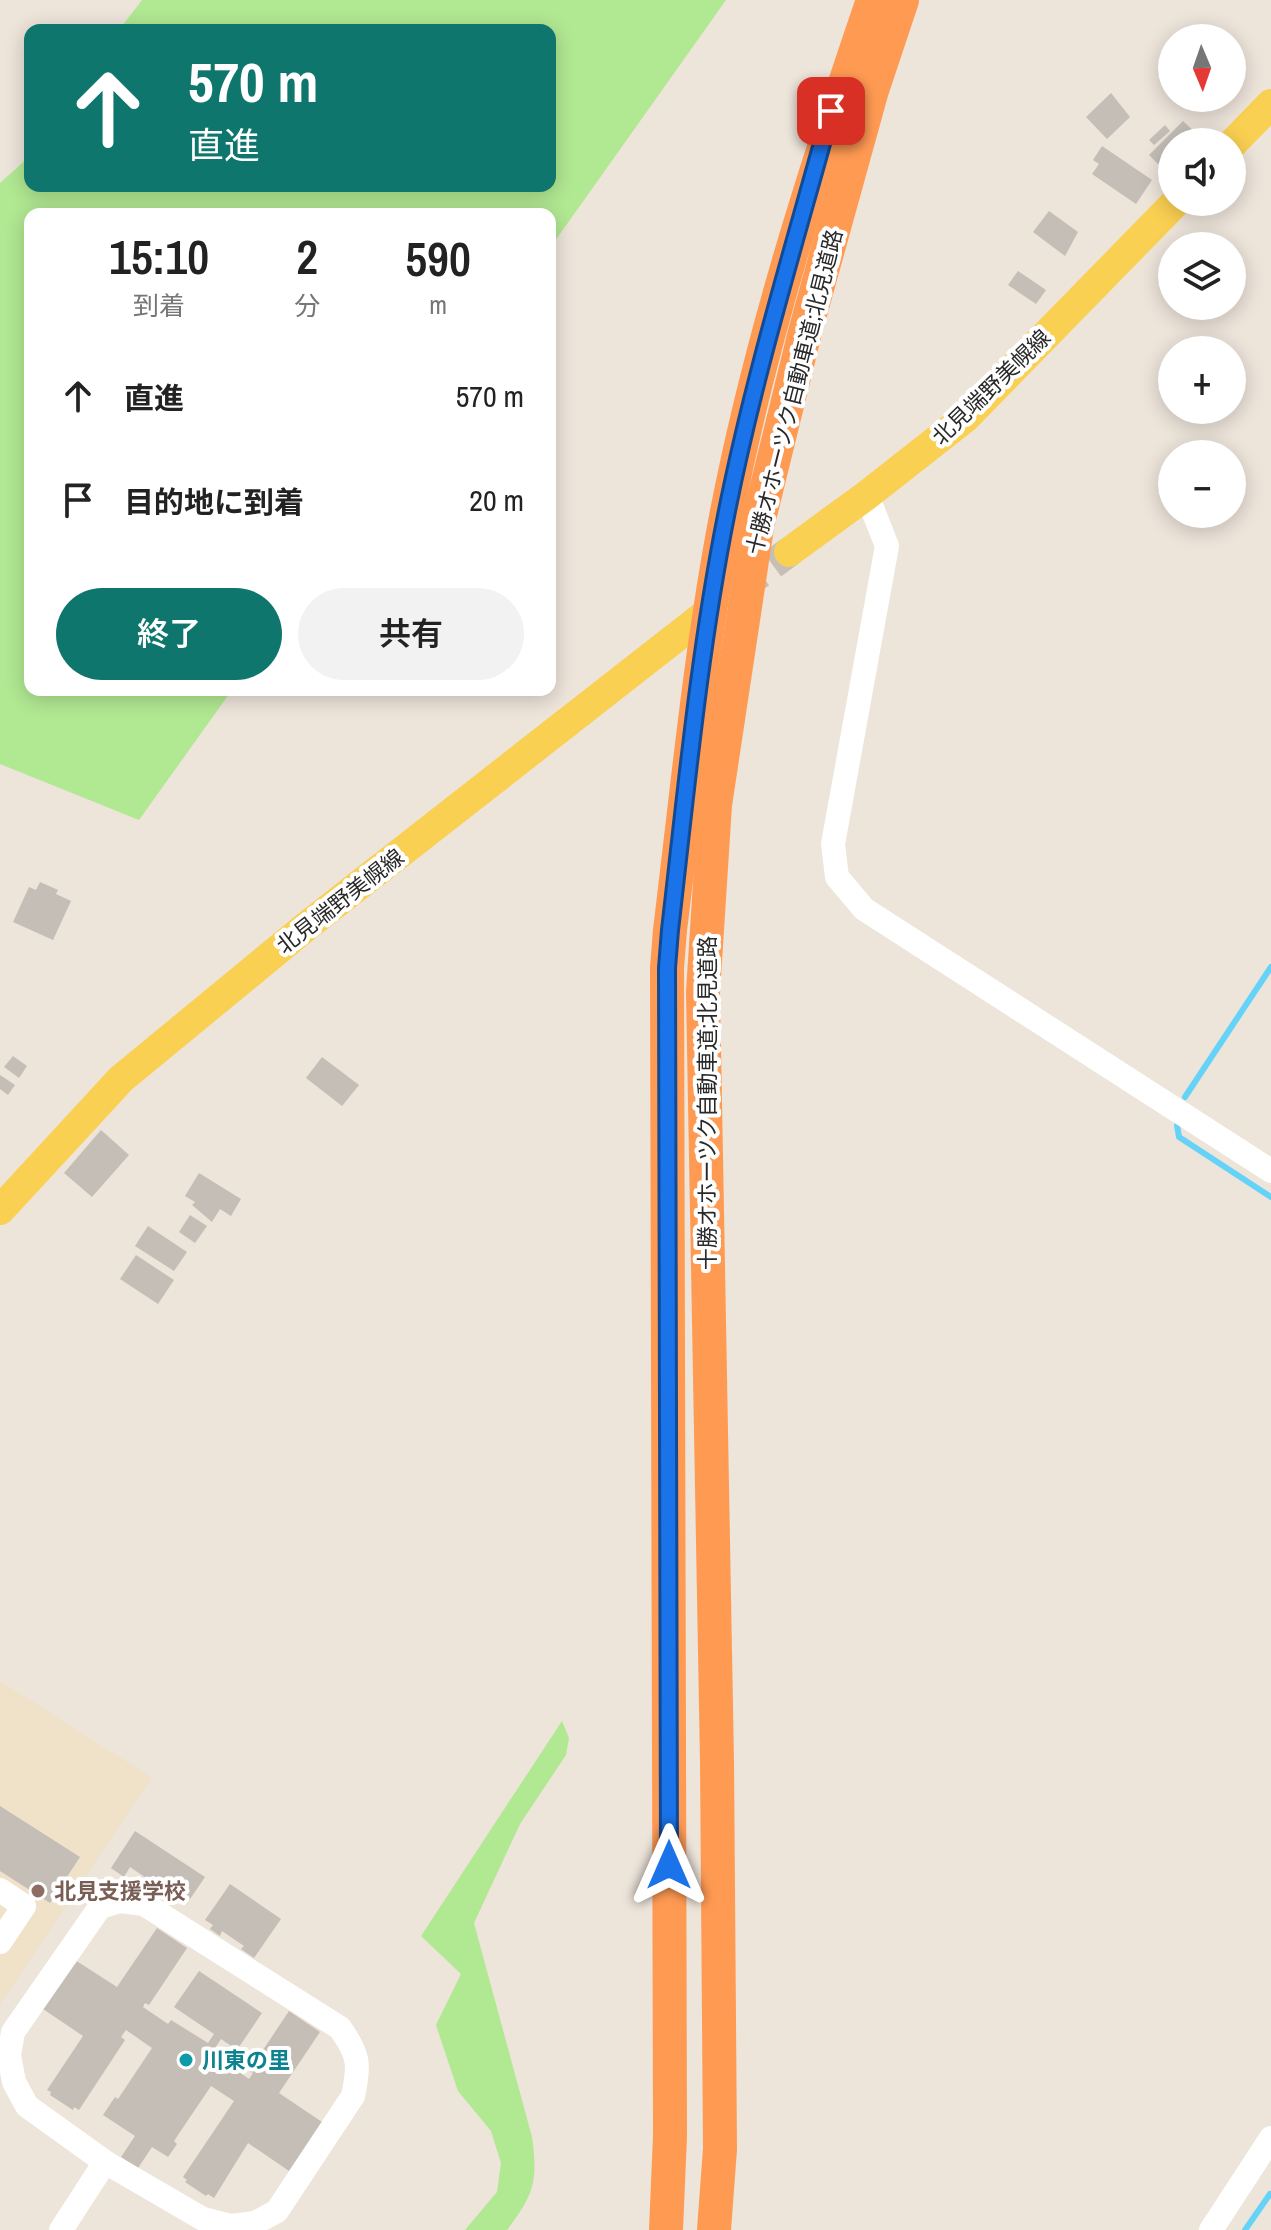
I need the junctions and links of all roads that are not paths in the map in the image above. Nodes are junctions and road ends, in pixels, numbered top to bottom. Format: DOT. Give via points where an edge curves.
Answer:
graph roads {
  1 [pos="861,0"];
  2 [pos="873,0"];
  3 [pos="902,0"];
  4 [pos="1271,104"];
  5 [pos="1246,130"];
  6 [pos="816,167"];
  7 [pos="1162,216"];
  8 [pos="867,495"];
  9 [pos="789,552"];
  10 [pos="702,617"];
  11 [pos="1271,1171"];
  12 [pos="0,1210"];
  13 [pos="0,1890"];
  14 [pos="0,1942"];
  15 [pos="1271,2138"];
  16 [pos="105,2162"];
  17 [pos="61,2230"];
  18 [pos="666,2230"];
  19 [pos="714,2230"];
  20 [pos="1211,2230"];
  1 -- 6 [label="highway"];
  2 -- 6 [label="highway, 十勝オホーツク自動車道;北見道路"];
  3 -- 19 [label="highway, 十勝オホーツク自動車道;北見道路" via="805,332 757,527 715,805 703,992 717,1761 720,2149"];
  4 -- 5 [label="main road"];
  6 -- 18 [label="highway, 十勝オホーツク自動車道;北見道路" via="769,328 726,517 700,680 668,955"];
  7 -- 8 [label="main road, 北見端野美幌線" via="965,418"];
  8 -- 9 [label="main road, 北見端野美幌線"];
  8 -- 11 [label="street" via="887,546 833,844 837,877 864,909"];
  10 -- 12 [label="main road, 北見端野美幌線" via="308,925 121,1079"];
  13 -- 14 [label="street" via="24,1906"];
  15 -- 20 [label="street"];
  16 -- 16 [label="street" via="27,2106 14,2082 9,2055 13,2032 100,1907 120,1901 144,1904 340,2028 355,2049 358,2074 353,2096 277,2211 255,2223 231,2226 203,2219"];
  16 -- 17 [label="street"];
}
